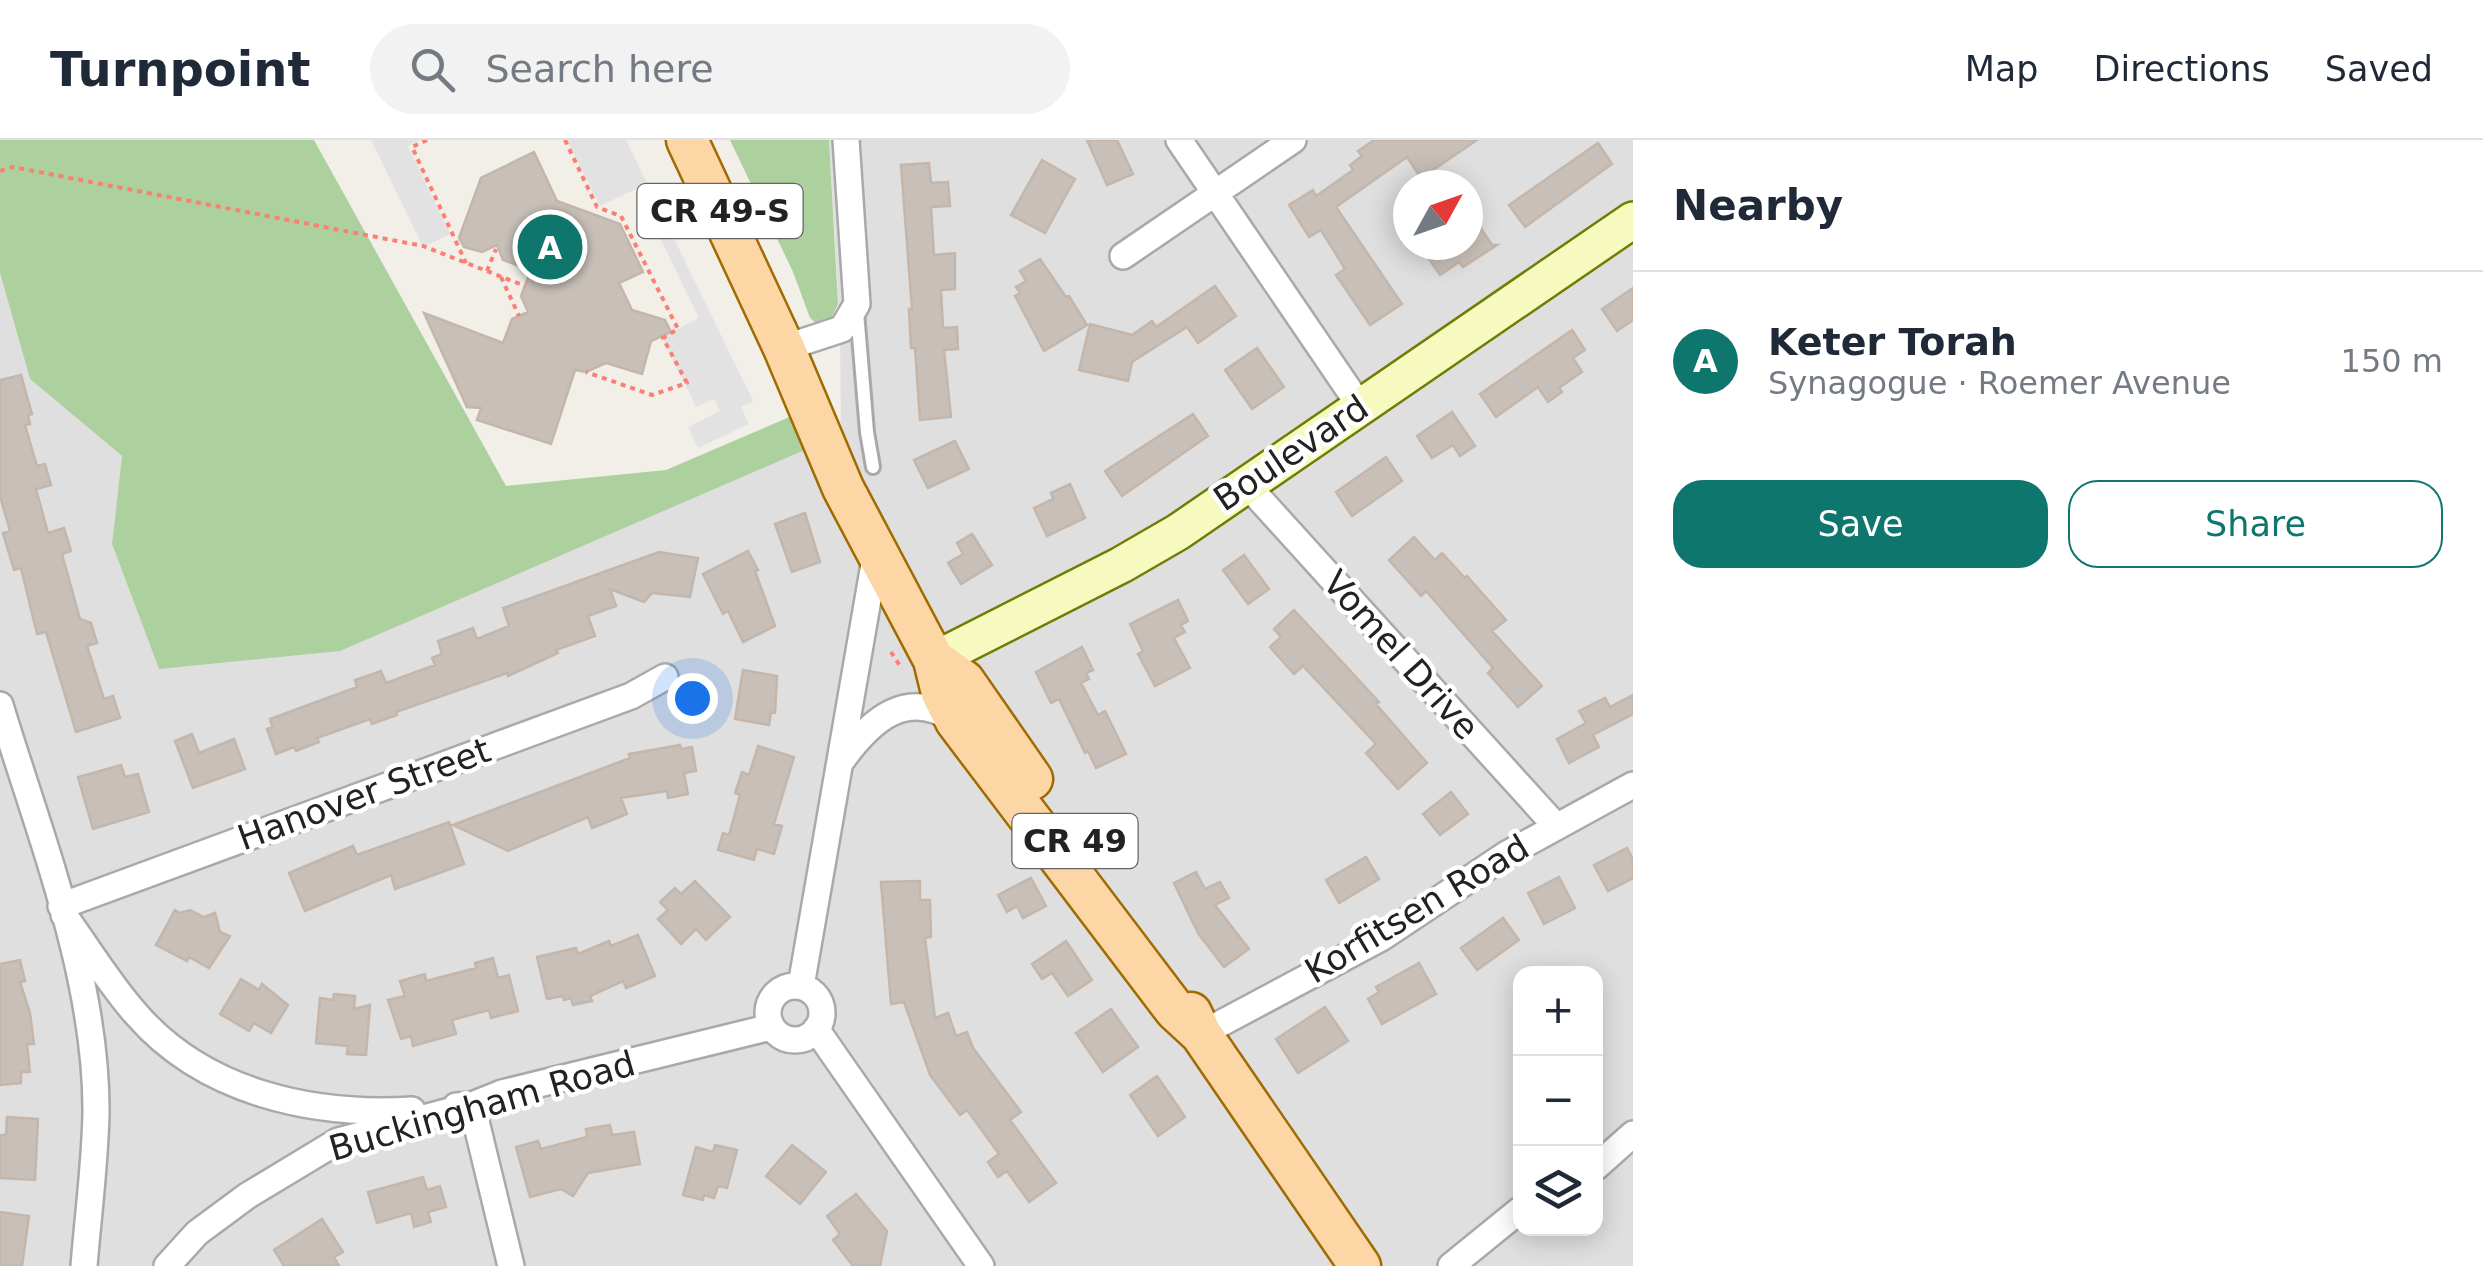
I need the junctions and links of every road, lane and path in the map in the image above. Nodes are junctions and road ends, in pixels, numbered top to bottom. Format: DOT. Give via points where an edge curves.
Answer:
graph roads {
  1 [pos="427,140"];
  2 [pos="565,140"];
  3 [pos="688,140"];
  4 [pos="846,140"];
  5 [pos="1179,140"];
  6 [pos="1293,140"];
  7 [pos="0,171"];
  8 [pos="1213,194"];
  9 [pos="1633,220"];
  10 [pos="496,248"];
  11 [pos="1123,256"];
  12 [pos="466,263"];
  13 [pos="487,271"];
  14 [pos="502,277"];
  15 [pos="525,286"];
  16 [pos="856,304"];
  17 [pos="519,316"];
  18 [pos="784,348"];
  19 [pos="586,372"];
  20 [pos="1360,406"];
  21 [pos="874,467"];
  22 [pos="1246,484"];
  23 [pos="876,551"];
  24 [pos="934,660"];
  25 [pos="664,677"];
  26 [pos="0,705"];
  27 [pos="956,721"];
  28 [pos="839,764"];
  29 [pos="1633,785"];
  30 [pos="1555,825"];
  31 [pos="62,911"];
  32 [pos="800,986"];
  33 [pos="771,1027"];
  34 [pos="816,1030"];
  35 [pos="1201,1034"];
  36 [pos="472,1106"];
  37 [pos="1629,1148"];
  38 [pos="1603,1163"];
  39 [pos="1513,1216"];
  40 [pos="84,1266"];
  41 [pos="167,1266"];
  42 [pos="511,1266"];
  43 [pos="982,1266"];
  44 [pos="1360,1266"];
  45 [pos="1451,1266"];
  1 -- 12 [label="path" via="412,148"];
  2 -- 19 [label="path" via="597,207 621,216 678,329 663,338 686,383 652,396"];
  3 -- 18 [label="main road, CR 49-S"];
  4 -- 16 [label="street"];
  5 -- 8 [label="street"];
  6 -- 8 [label="street"];
  7 -- 12 [label="path" via="13,167 422,246"];
  8 -- 11 [label="street"];
  8 -- 20 [label="street"];
  9 -- 20 [label="street, Boulevard"];
  10 -- 13 [label="path"];
  12 -- 13 [label="path"];
  13 -- 14 [label="path"];
  14 -- 15 [label="path"];
  14 -- 17 [label="path"];
  16 -- 18 [label="street" via="831,335"];
  16 -- 21 [label="lane"];
  18 -- 23 [label="main road, CR 49"];
  20 -- 22 [label="street, Boulevard"];
  22 -- 24 [label="street, Boulevard" via="1121,565"];
  22 -- 30 [label="street, Vomel Drive"];
  23 -- 24 [label="main road, CR 49"];
  23 -- 28 [label="street"];
  24 -- 27 [label="main road, CR 49"];
  24 -- 35 [label="main road, CR 49" via="964,681 1187,1002"];
  25 -- 31 [label="street, Hanover Street" via="630,696"];
  26 -- 31 [label="street"];
  27 -- 28 [label="street" via="926,706 900,709 870,726"];
  27 -- 35 [label="main road, CR 49" via="1175,1010"];
  28 -- 32 [label="street"];
  29 -- 30 [label="street, Korfitsen Road"];
  30 -- 35 [label="street, Korfitsen Road" via="1381,938"];
  31 -- 36 [label="street" via="136,1014 188,1061 219,1078 338,1110"];
  31 -- 40 [label="street" via="89,1030 96,1112"];
  32 -- 33 [label="street" via="772,997"];
  32 -- 34 [label="street" via="820,1001"];
  33 -- 34 [label="street" via="789,1040"];
  33 -- 36 [label="street, Buckingham Road"];
  34 -- 43 [label="street"];
  35 -- 44 [label="main road, CR 49"];
  36 -- 41 [label="street, Buckingham Road" via="338,1141 247,1196 197,1233"];
  36 -- 42 [label="street"];
  37 -- 38 [label="street"];
  39 -- 45 [label="street"];
}
